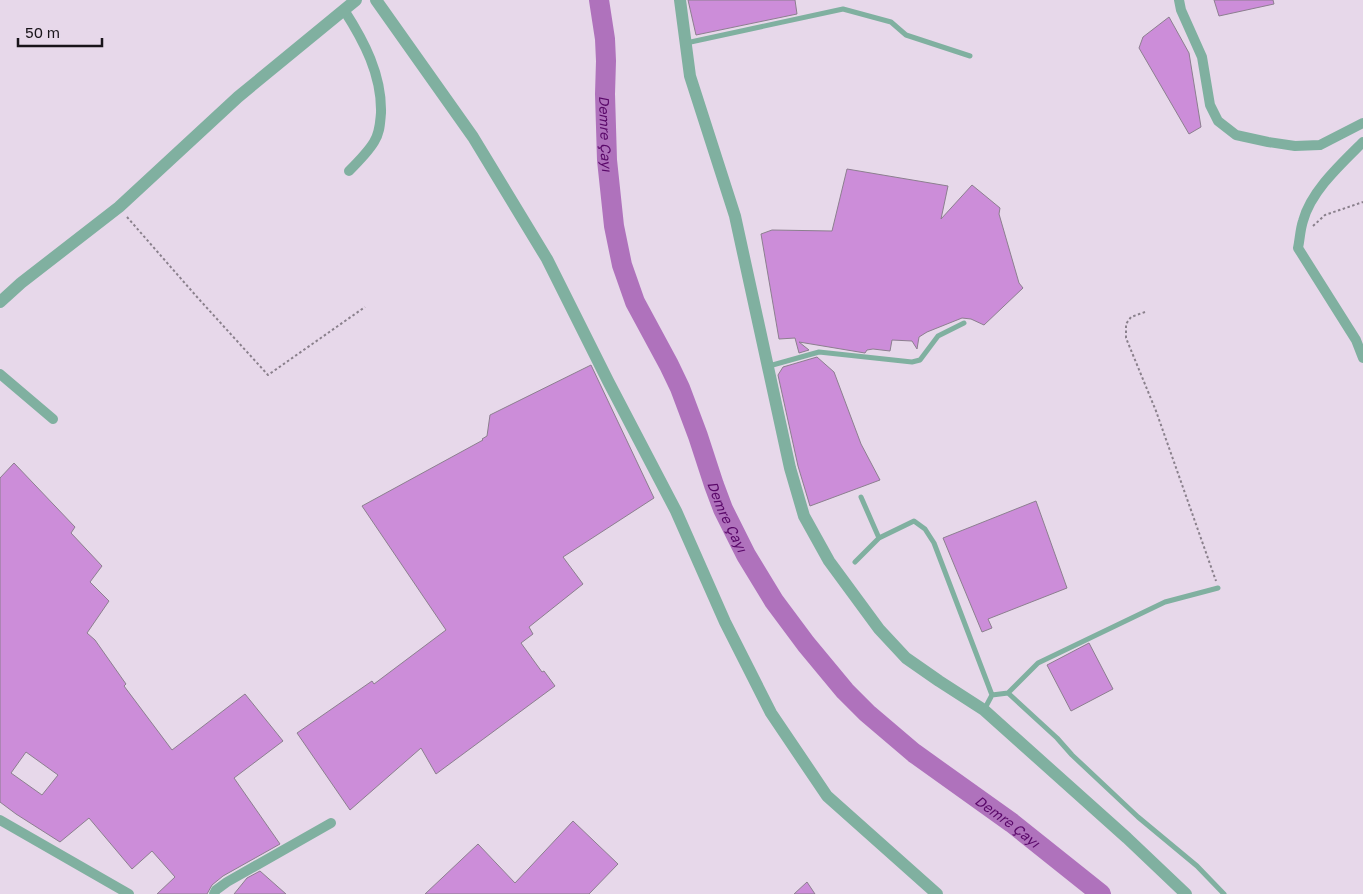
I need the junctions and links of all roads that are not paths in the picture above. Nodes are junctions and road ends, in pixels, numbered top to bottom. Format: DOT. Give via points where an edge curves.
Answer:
graph roads {
  1 [pos="376,0"];
  2 [pos="680,0"];
  3 [pos="1179,0"];
  4 [pos="349,4"];
  5 [pos="686,43"];
  6 [pos="970,56"];
  7 [pos="1363,123"];
  8 [pos="1363,142"];
  9 [pos="349,171"];
  10 [pos="0,302"];
  11 [pos="964,324"];
  12 [pos="1363,358"];
  13 [pos="768,366"];
  14 [pos="0,374"];
  15 [pos="53,419"];
  16 [pos="861,497"];
  17 [pos="879,538"];
  18 [pos="855,562"];
  19 [pos="1218,588"];
  20 [pos="1008,693"];
  21 [pos="992,695"];
  22 [pos="984,710"];
  23 [pos="0,820"];
  24 [pos="331,823"];
  25 [pos="129,894"];
  26 [pos="214,894"];
  27 [pos="937,894"];
  28 [pos="1186,894"];
  29 [pos="1224,894"];
  1 -- 27 [label="street" via="473,137 547,259 676,511 724,622 771,713 827,796"];
  2 -- 5 [label="street"];
  3 -- 7 [label="street" via="1202,58 1210,105 1218,121 1236,135 1296,146 1320,145"];
  4 -- 9 [label="street" via="375,69 381,101 380,127 374,142"];
  4 -- 10 [label="street" via="238,97 119,207"];
  5 -- 6 [label="lane" via="843,9 891,22 906,35"];
  5 -- 13 [label="street" via="690,76 735,216"];
  8 -- 12 [label="street" via="1313,198 1303,221 1298,248 1356,340"];
  11 -- 13 [label="lane" via="938,336 920,360 912,362 818,352"];
  13 -- 22 [label="street" via="804,516 829,561 879,630 906,658"];
  14 -- 15 [label="street"];
  16 -- 17 [label="lane"];
  17 -- 18 [label="lane"];
  17 -- 21 [label="lane" via="914,521 925,529 934,544"];
  19 -- 20 [label="lane" via="1165,602 1038,663"];
  20 -- 21 [label="lane"];
  20 -- 29 [label="lane"];
  21 -- 22 [label="lane"];
  22 -- 28 [label="street"];
  23 -- 25 [label="street"];
  24 -- 26 [label="street" via="227,882"];
}
